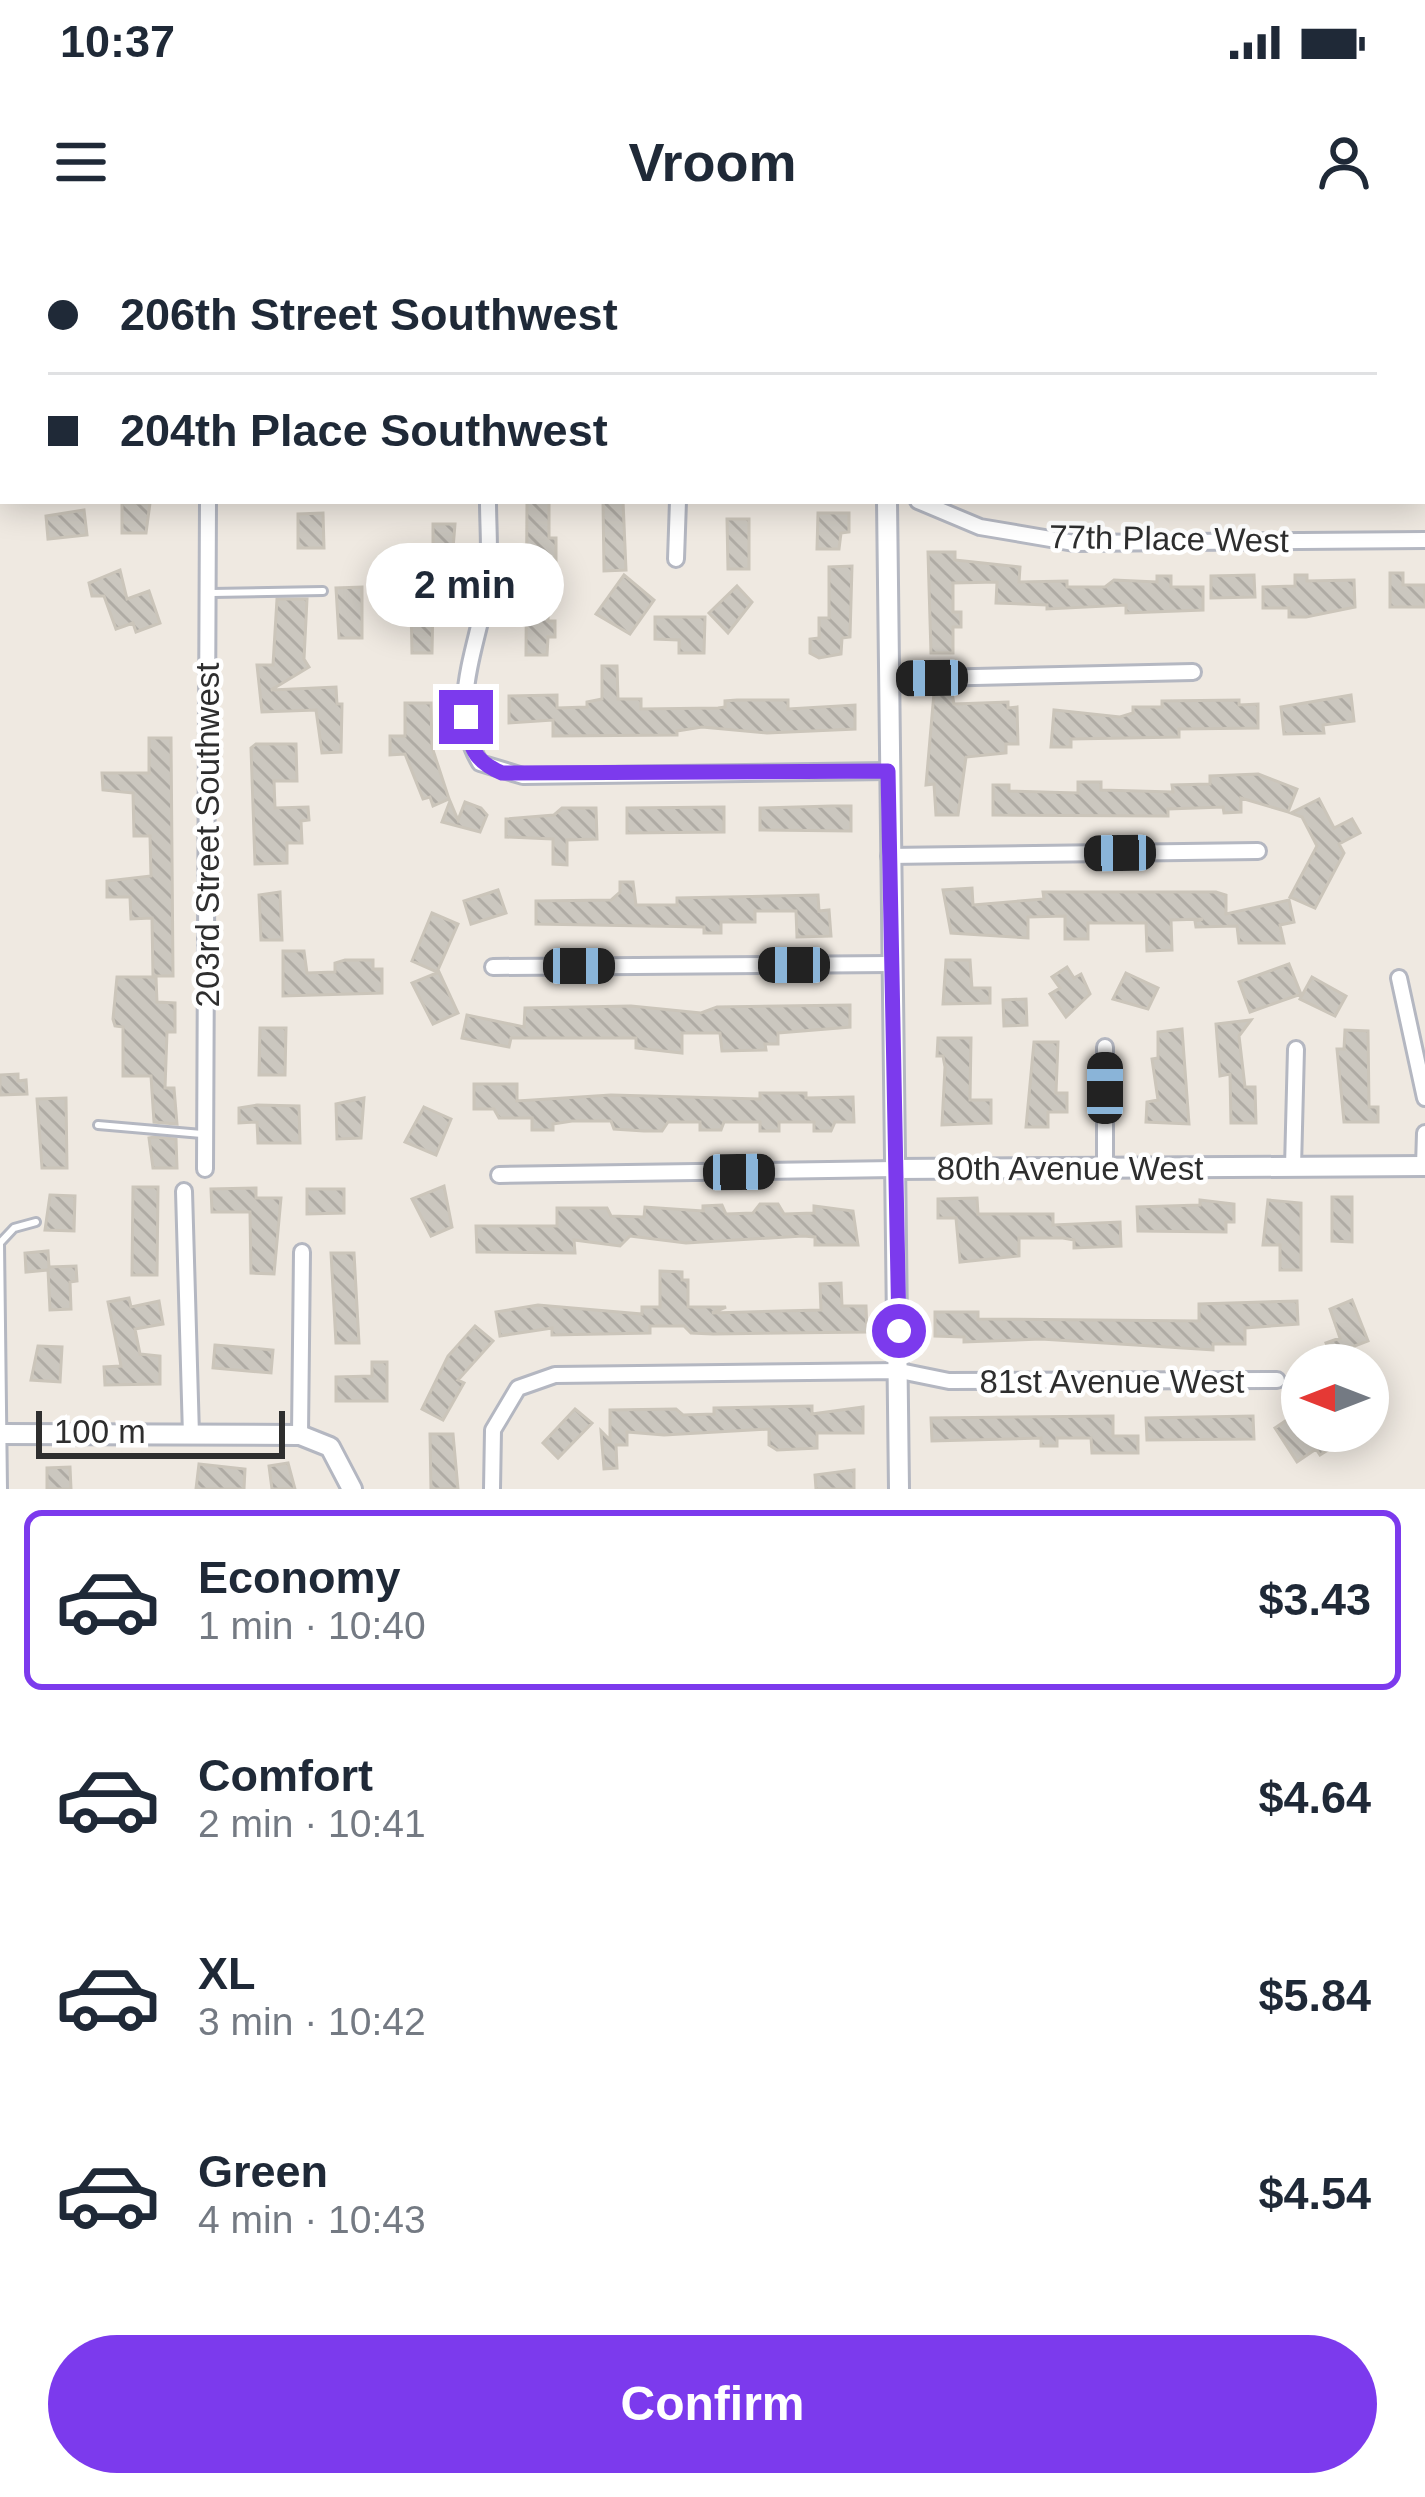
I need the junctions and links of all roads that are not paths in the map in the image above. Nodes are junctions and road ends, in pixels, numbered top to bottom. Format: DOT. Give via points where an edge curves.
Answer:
graph roads {
  1 [pos="208,504"];
  2 [pos="488,504"];
  3 [pos="678,504"];
  4 [pos="887,504"];
  5 [pos="925,504"];
  6 [pos="1425,540"];
  7 [pos="676,559"];
  8 [pos="323,591"];
  9 [pos="208,593"];
  10 [pos="1193,672"];
  11 [pos="888,679"];
  12 [pos="888,771"];
  13 [pos="1258,851"];
  14 [pos="889,856"];
  15 [pos="891,964"];
  16 [pos="493,967"];
  17 [pos="1399,978"];
  18 [pos="1105,1047"];
  19 [pos="1296,1049"];
  20 [pos="1425,1099"];
  21 [pos="98,1126"];
  22 [pos="1425,1133"];
  23 [pos="205,1135"];
  24 [pos="1424,1166"];
  25 [pos="1293,1167"];
  26 [pos="205,1168"];
  27 [pos="1105,1168"];
  28 [pos="895,1169"];
  29 [pos="500,1175"];
  30 [pos="184,1191"];
  31 [pos="36,1222"];
  32 [pos="302,1252"];
  33 [pos="900,1372"];
  34 [pos="1277,1380"];
  35 [pos="0,1434"];
  36 [pos="190,1435"];
  37 [pos="300,1435"];
  38 [pos="3,1489"];
  39 [pos="352,1489"];
  40 [pos="493,1489"];
  41 [pos="899,1489"];
  1 -- 9 [label="street, 203rd Street Southwest"];
  2 -- 12 [label="street" via="488,580 468,653 470,747 480,764 523,776"];
  3 -- 7 [label="street"];
  4 -- 11 [label="street"];
  5 -- 6 [label="street, 77th Place West" via="980,527 1074,543"];
  8 -- 9 [label="lane"];
  9 -- 23 [label="street, 203rd Street Southwest"];
  10 -- 11 [label="street"];
  11 -- 12 [label="street"];
  12 -- 14 [label="street"];
  13 -- 14 [label="street"];
  14 -- 15 [label="street"];
  15 -- 16 [label="street"];
  15 -- 28 [label="street"];
  17 -- 20 [label="street"];
  18 -- 27 [label="street"];
  19 -- 25 [label="street"];
  21 -- 23 [label="lane"];
  22 -- 24 [label="street"];
  23 -- 26 [label="street, 203rd Street Southwest"];
  24 -- 25 [label="street, 80th Avenue West"];
  25 -- 27 [label="street, 80th Avenue West"];
  27 -- 28 [label="street, 80th Avenue West"];
  28 -- 29 [label="street, 80th Avenue West"];
  28 -- 33 [label="street"];
  30 -- 36 [label="street"];
  31 -- 35 [label="lane" via="14,1228 1,1243"];
  32 -- 37 [label="street"];
  33 -- 34 [label="street, 81st Avenue West" via="949,1382"];
  33 -- 40 [label="street, 81st Avenue West" via="555,1375 518,1388 493,1430"];
  33 -- 41 [label="street"];
  35 -- 36 [label="street"];
  35 -- 38 [label="lane"];
  36 -- 37 [label="street"];
  37 -- 39 [label="street" via="330,1447"];
}
